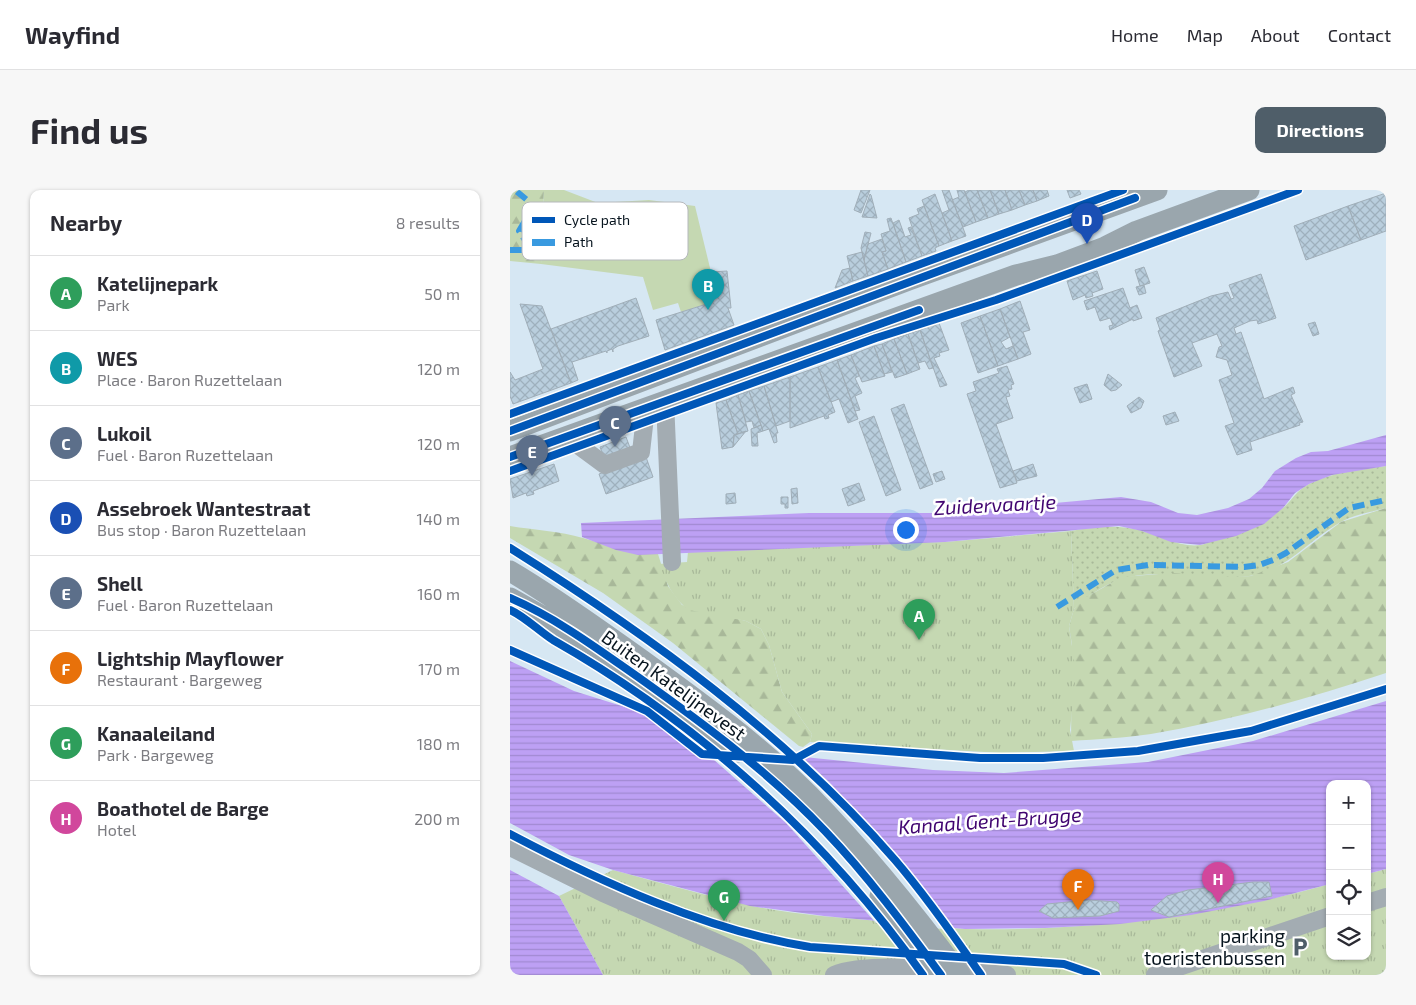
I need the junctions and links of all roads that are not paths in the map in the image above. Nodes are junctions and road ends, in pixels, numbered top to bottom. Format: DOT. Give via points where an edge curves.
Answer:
graph roads {
  1 [pos="1157,190"];
  2 [pos="1249,190"];
  3 [pos="1133,194"];
  4 [pos="1160,223"];
  5 [pos="655,405"];
  6 [pos="510,430"];
  7 [pos="567,437"];
  8 [pos="510,457"];
  9 [pos="672,562"];
  10 [pos="510,571"];
  11 [pos="510,598"];
  12 [pos="707,716"];
  13 [pos="510,847"];
  14 [pos="1386,897"];
  15 [pos="1371,902"];
  16 [pos="1326,917"];
  17 [pos="763,975"];
  18 [pos="834,975"];
  19 [pos="941,975"];
  20 [pos="960,975"];
  21 [pos="1007,975"];
  22 [pos="1155,975"];
  1 -- 3 [label="main road"];
  2 -- 4 [label="main road"];
  3 -- 4 [label="main road" via="1143,219"];
  3 -- 6 [label="main road"];
  4 -- 5 [label="main road" via="1138,231 1094,237 1052,252 1016,275"];
  5 -- 7 [label="main road"];
  5 -- 7 [label="street" via="641,452 623,459 605,465"];
  5 -- 9 [label="street" via="670,509"];
  7 -- 8 [label="main road"];
  10 -- 12 [label="main road, Buiten Katelijnevest" via="548,593"];
  11 -- 12 [label="main road, Buiten Katelijnevest"];
  12 -- 19 [label="main road, Buiten Katelijnevest" via="826,832"];
  12 -- 20 [label="main road, Buiten Katelijnevest" via="810,796 869,861"];
  13 -- 17 [label="street" via="603,893 738,952"];
  14 -- 15 [label="street"];
  16 -- 22 [label="street"];
  18 -- 21 [label="street" via="847,970 890,968"];
}
